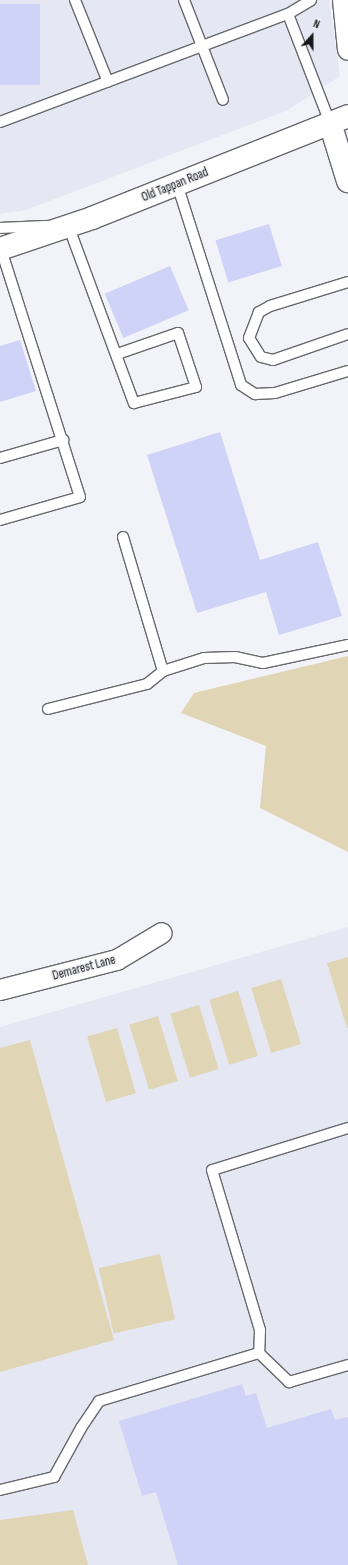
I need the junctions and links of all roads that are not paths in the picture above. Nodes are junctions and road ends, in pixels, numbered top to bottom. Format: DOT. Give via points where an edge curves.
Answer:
graph roads {
  1 [pos="75,0"];
  2 [pos="184,0"];
  3 [pos="311,0"];
  4 [pos="343,0"];
  5 [pos="288,14"];
  6 [pos="202,46"];
  7 [pos="348,50"];
  8 [pos="108,82"];
  9 [pos="224,100"];
  10 [pos="339,120"];
  11 [pos="0,122"];
  12 [pos="348,181"];
  13 [pos="177,184"];
  14 [pos="70,225"];
  15 [pos="0,228"];
  16 [pos="1,249"];
  17 [pos="348,282"];
  18 [pos="348,334"];
  19 [pos="117,354"];
  20 [pos="348,371"];
  21 [pos="63,440"];
  22 [pos="0,458"];
  23 [pos="0,520"];
  24 [pos="123,537"];
  25 [pos="348,645"];
  26 [pos="163,671"];
  27 [pos="48,709"];
  28 [pos="162,933"];
  29 [pos="0,990"];
  30 [pos="348,1128"];
  31 [pos="259,1353"];
  32 [pos="348,1365"];
  33 [pos="0,1490"];
  1 -- 8 [label="lane"];
  2 -- 6 [label="lane"];
  3 -- 5 [label="lane"];
  4 -- 7 [label="street"];
  5 -- 6 [label="lane"];
  5 -- 10 [label="lane"];
  6 -- 8 [label="lane"];
  6 -- 9 [label="lane"];
  8 -- 11 [label="lane"];
  10 -- 12 [label="main road"];
  10 -- 13 [label="main road, Old Tappan Road"];
  13 -- 14 [label="main road, Old Tappan Road"];
  13 -- 20 [label="lane" via="241,385 255,394 275,393"];
  14 -- 15 [label="lane"];
  14 -- 16 [label="main road, Old Tappan Road"];
  14 -- 19 [label="lane"];
  16 -- 21 [label="lane"];
  17 -- 18 [label="lane" via="270,306 259,312 249,338 261,357 273,360"];
  19 -- 19 [label="lane" via="134,403 196,387 178,333"];
  21 -- 22 [label="lane"];
  21 -- 23 [label="lane" via="80,497"];
  24 -- 26 [label="lane"];
  25 -- 26 [label="lane" via="263,663 235,658 204,658"];
  26 -- 27 [label="lane" via="147,684"];
  28 -- 29 [label="street, Demarest Lane" via="117,960"];
  30 -- 31 [label="lane" via="212,1170 260,1330"];
  31 -- 32 [label="lane" via="289,1382"];
  31 -- 33 [label="lane" via="99,1401 54,1477"];
}
